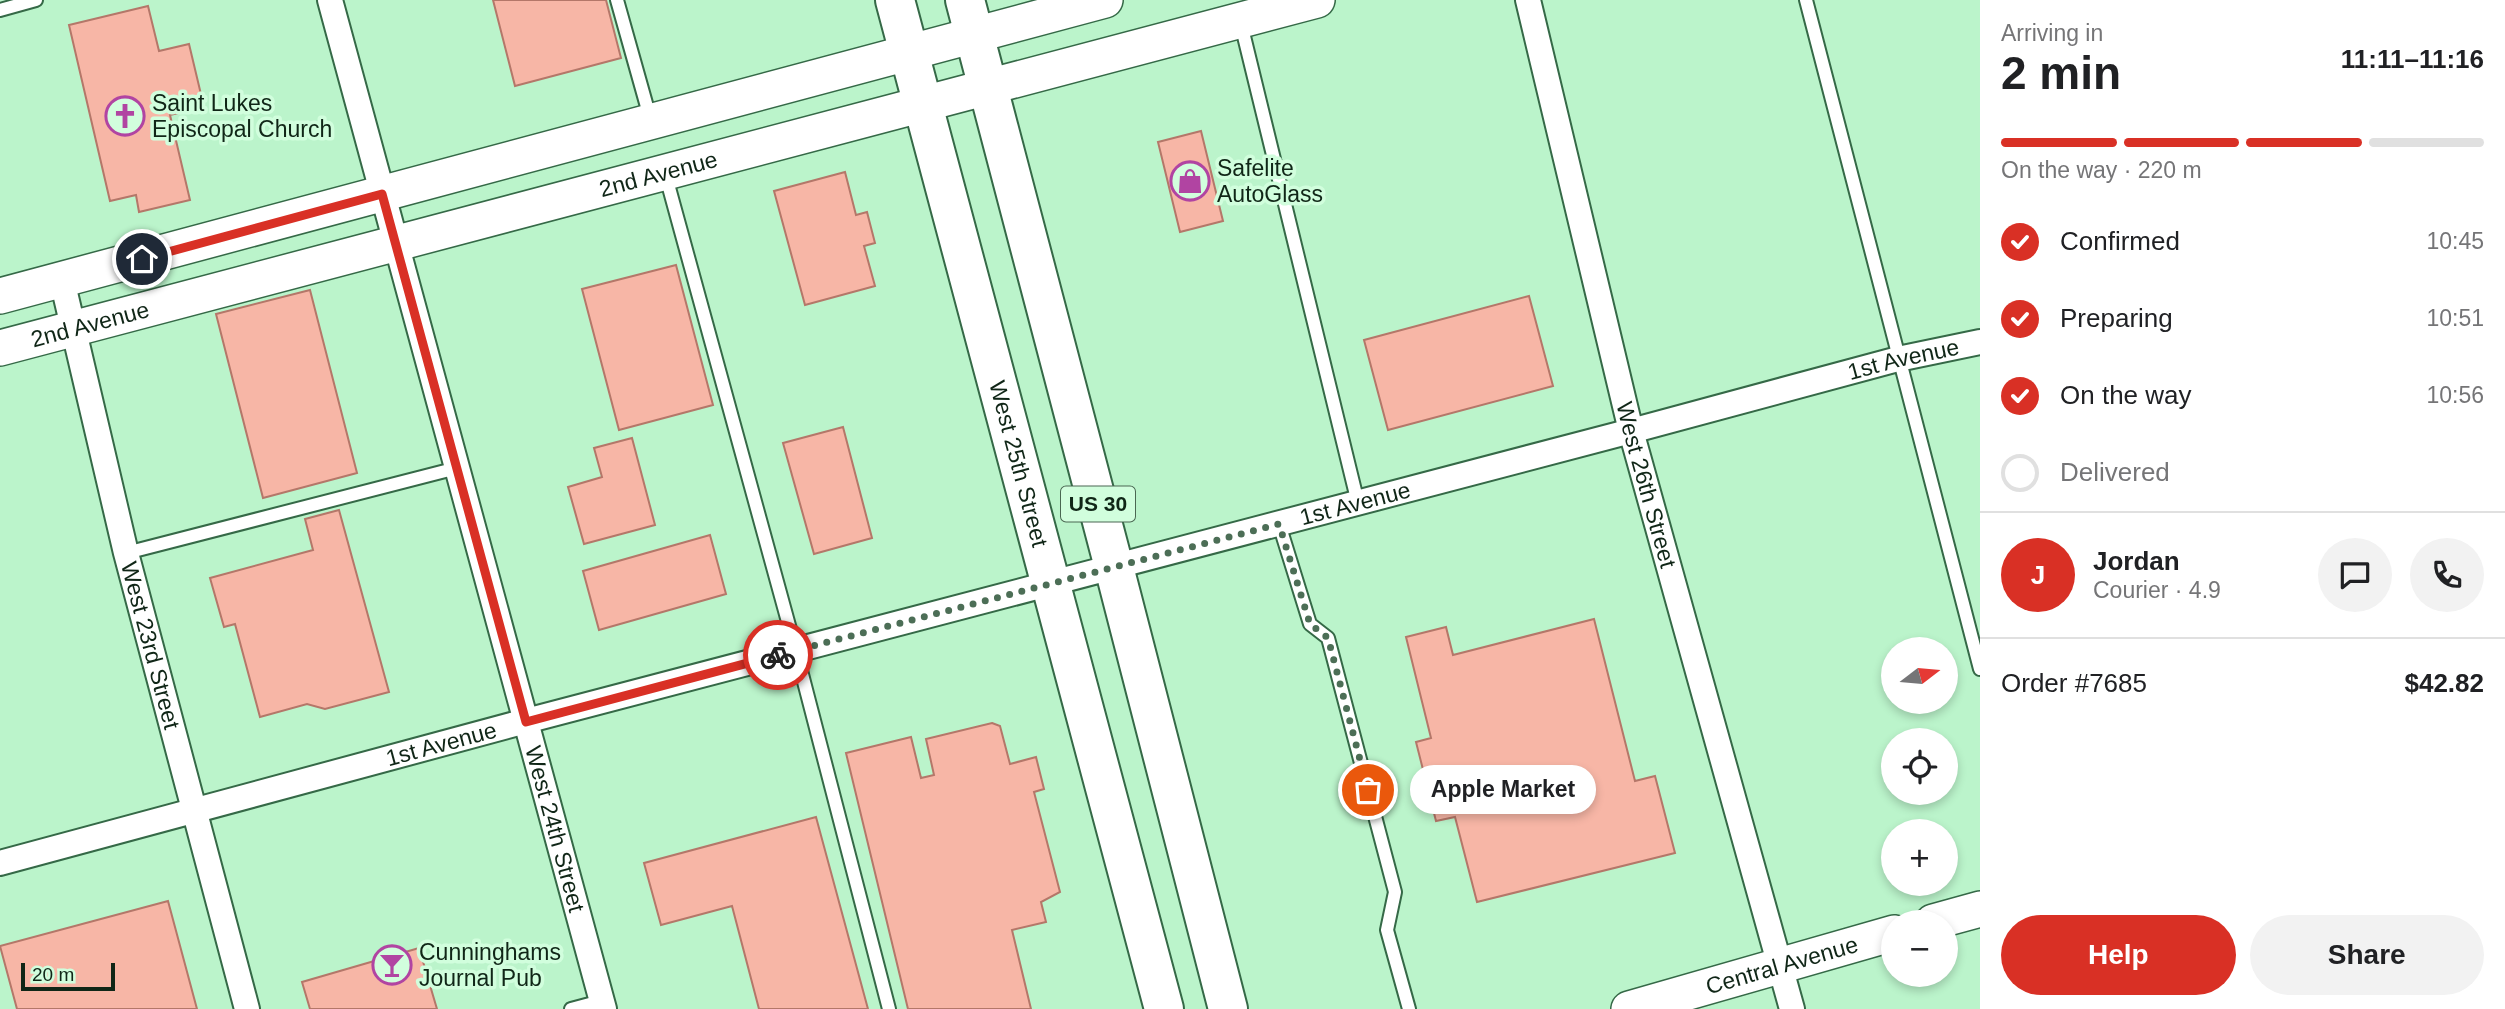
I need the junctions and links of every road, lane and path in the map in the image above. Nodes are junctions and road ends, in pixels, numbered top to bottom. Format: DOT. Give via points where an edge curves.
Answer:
graph roads {
  1 [pos="37,0"];
  2 [pos="330,0"];
  3 [pos="617,0"];
  4 [pos="895,0"];
  5 [pos="1105,0"];
  6 [pos="1317,0"];
  7 [pos="1528,0"];
  8 [pos="1806,0"];
  9 [pos="0,10"];
  10 [pos="969,18"];
  11 [pos="1240,20"];
  12 [pos="909,52"];
  13 [pos="988,87"];
  14 [pos="924,104"];
  15 [pos="651,122"];
  16 [pos="665,173"];
  17 [pos="382,194"];
  18 [pos="396,244"];
  19 [pos="62,280"];
  20 [pos="0,296"];
  21 [pos="75,329"];
  22 [pos="1980,342"];
  23 [pos="0,348"];
  24 [pos="1898,359"];
  25 [pos="1631,431"];
  26 [pos="457,468"];
  27 [pos="1358,503"];
  28 [pos="1279,524"];
  29 [pos="126,553"];
  30 [pos="1114,567"];
  31 [pos="1051,584"];
  32 [pos="796,651"];
  33 [pos="1980,669"];
  34 [pos="526,722"];
  35 [pos="194,811"];
  36 [pos="0,863"];
  37 [pos="1980,909"];
  38 [pos="1958,915"];
  39 [pos="1881,937"];
  40 [pos="1780,964"];
  41 [pos="603,1005"];
  42 [pos="247,1009"];
  43 [pos="571,1009"];
  44 [pos="889,1009"];
  45 [pos="1164,1009"];
  46 [pos="1228,1009"];
  47 [pos="1409,1009"];
  48 [pos="1629,1009"];
  49 [pos="1792,1009"];
  1 -- 9 [label="lane"];
  2 -- 17 [label="street, West 24th Street"];
  3 -- 15 [label="lane"];
  4 -- 12 [label="main road, West 25th Street / US 30"];
  5 -- 10 [label="main road"];
  6 -- 11 [label="main road, 2nd Avenue"];
  7 -- 25 [label="street, West 26th Street"];
  8 -- 24 [label="lane"];
  10 -- 12 [label="main road"];
  10 -- 13 [label="main road, US 30"];
  11 -- 13 [label="main road, 2nd Avenue"];
  11 -- 27 [label="lane"];
  12 -- 14 [label="main road, West 25th Street / US 30"];
  12 -- 15 [label="main road"];
  13 -- 14 [label="main road, 2nd Avenue"];
  13 -- 30 [label="main road, US 30"];
  14 -- 16 [label="main road, 2nd Avenue"];
  14 -- 31 [label="main road, West 25th Street / US 30"];
  15 -- 17 [label="main road"];
  16 -- 18 [label="main road, 2nd Avenue"];
  16 -- 32 [label="lane"];
  17 -- 18 [label="street, West 24th Street"];
  17 -- 19 [label="main road"];
  18 -- 21 [label="main road, 2nd Avenue"];
  18 -- 26 [label="street, West 24th Street"];
  19 -- 20 [label="main road"];
  19 -- 21 [label="street, West 23rd Street"];
  21 -- 23 [label="main road, 2nd Avenue"];
  21 -- 29 [label="street, West 23rd Street"];
  22 -- 24 [label="street, 1st Avenue"];
  24 -- 25 [label="street, 1st Avenue"];
  24 -- 33 [label="lane"];
  25 -- 27 [label="street, 1st Avenue"];
  25 -- 40 [label="street, West 26th Street"];
  26 -- 29 [label="lane"];
  26 -- 34 [label="street, West 24th Street"];
  27 -- 28 [label="street, 1st Avenue"];
  28 -- 30 [label="street, 1st Avenue"];
  28 -- 47 [label="lane" via="1310,624 1328,638 1395,892 1387,930"];
  29 -- 35 [label="street, West 23rd Street"];
  30 -- 31 [label="street, 1st Avenue"];
  30 -- 46 [label="main road, US 30"];
  31 -- 32 [label="street, 1st Avenue"];
  31 -- 45 [label="main road, West 25th Street / US 30"];
  32 -- 34 [label="street, 1st Avenue"];
  32 -- 44 [label="lane"];
  34 -- 35 [label="street, 1st Avenue"];
  34 -- 41 [label="street, West 24th Street"];
  35 -- 36 [label="street, 1st Avenue"];
  35 -- 42 [label="street, West 23rd Street"];
  37 -- 38 [label="main road"];
  39 -- 40 [label="main road, Central Avenue"];
  40 -- 48 [label="main road, Central Avenue"];
  40 -- 49 [label="street, West 26th Street"];
  41 -- 43 [label="lane"];
}
